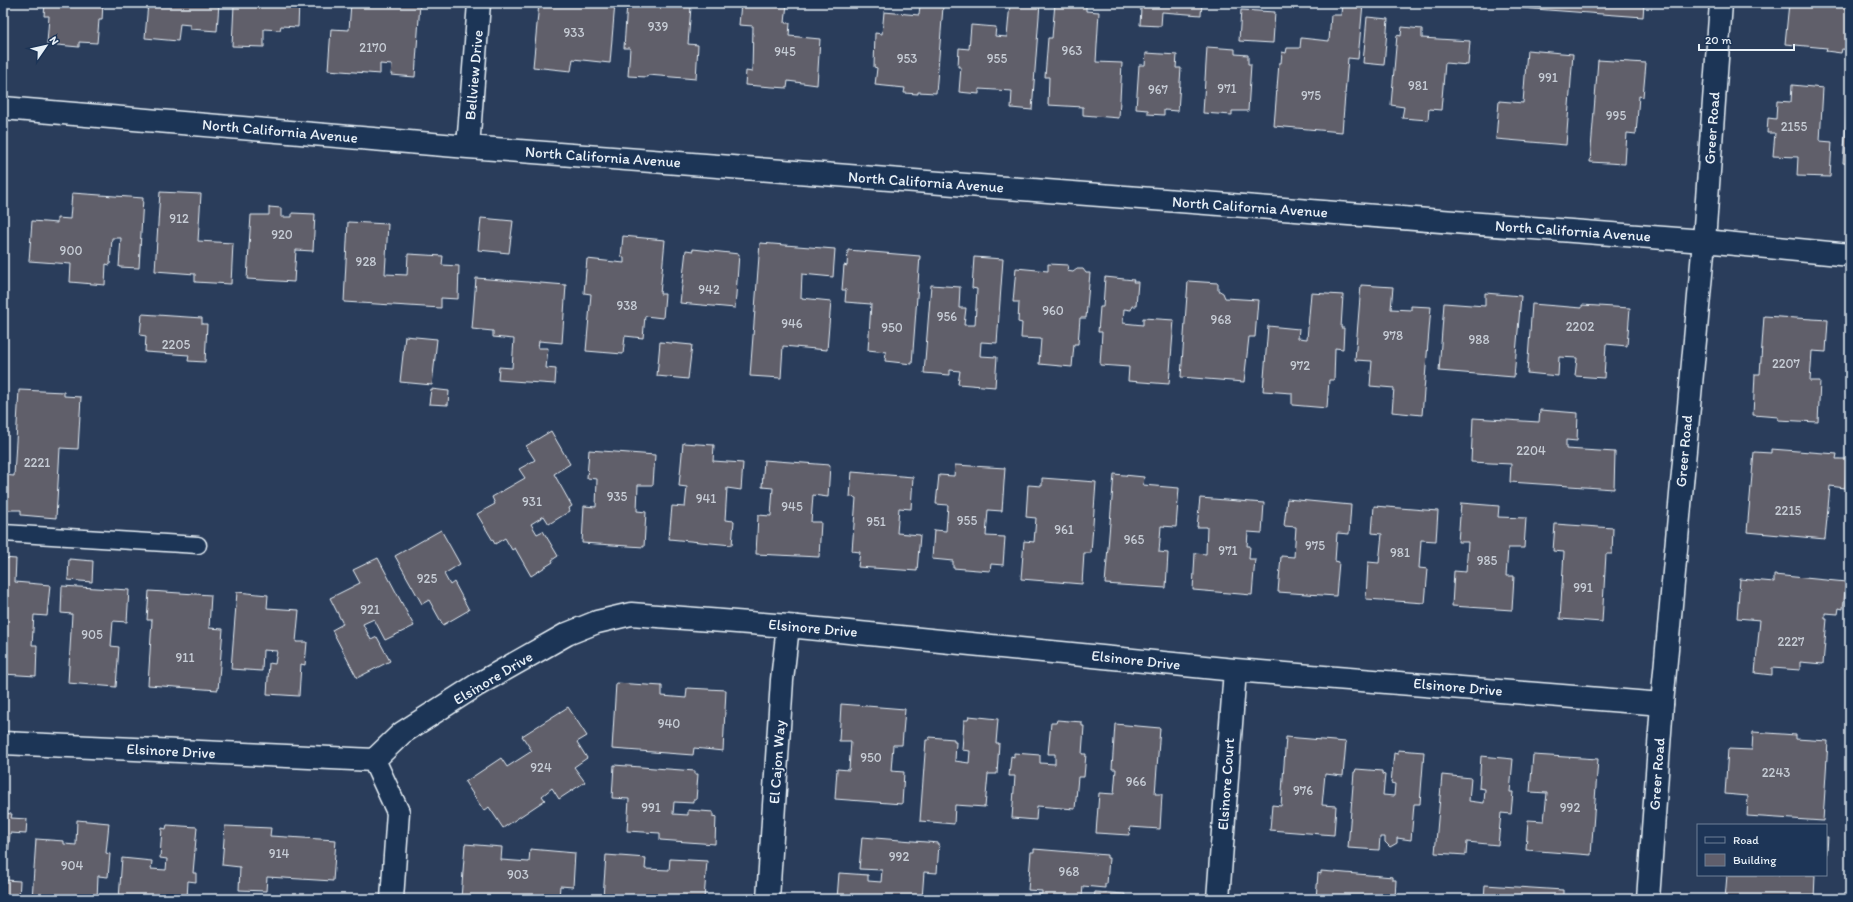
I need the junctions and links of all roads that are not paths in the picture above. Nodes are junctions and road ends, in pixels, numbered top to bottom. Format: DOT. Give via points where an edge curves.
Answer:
graph roads {
  1 [pos="479,3"];
  2 [pos="1721,3"];
  3 [pos="3,108"];
  4 [pos="468,147"];
  5 [pos="1704,241"];
  6 [pos="1850,255"];
  7 [pos="3,533"];
  8 [pos="198,545"];
  9 [pos="788,626"];
  10 [pos="1234,670"];
  11 [pos="1662,704"];
  12 [pos="3,743"];
  13 [pos="374,760"];
  14 [pos="392,899"];
  15 [pos="768,899"];
  16 [pos="1218,899"];
  17 [pos="1648,899"];
  1 -- 4 [label="street, Bellview Drive"];
  2 -- 5 [label="street, Greer Road"];
  3 -- 4 [label="street, North California Avenue"];
  4 -- 5 [label="street, North California Avenue"];
  5 -- 6 [label="street, North California Avenue"];
  5 -- 11 [label="street, Greer Road"];
  7 -- 8 [label="lane"];
  9 -- 10 [label="street, Elsinore Drive"];
  9 -- 13 [label="street, Elsinore Drive" via="631,614 597,622 567,634 477,685 402,734"];
  9 -- 15 [label="street, El Cajon Way" via="782,680"];
  10 -- 11 [label="street, Elsinore Drive"];
  10 -- 16 [label="street, Elsinore Court"];
  11 -- 17 [label="street, Greer Road"];
  12 -- 13 [label="street, Elsinore Drive"];
  13 -- 14 [label="street" via="398,812"];
}
